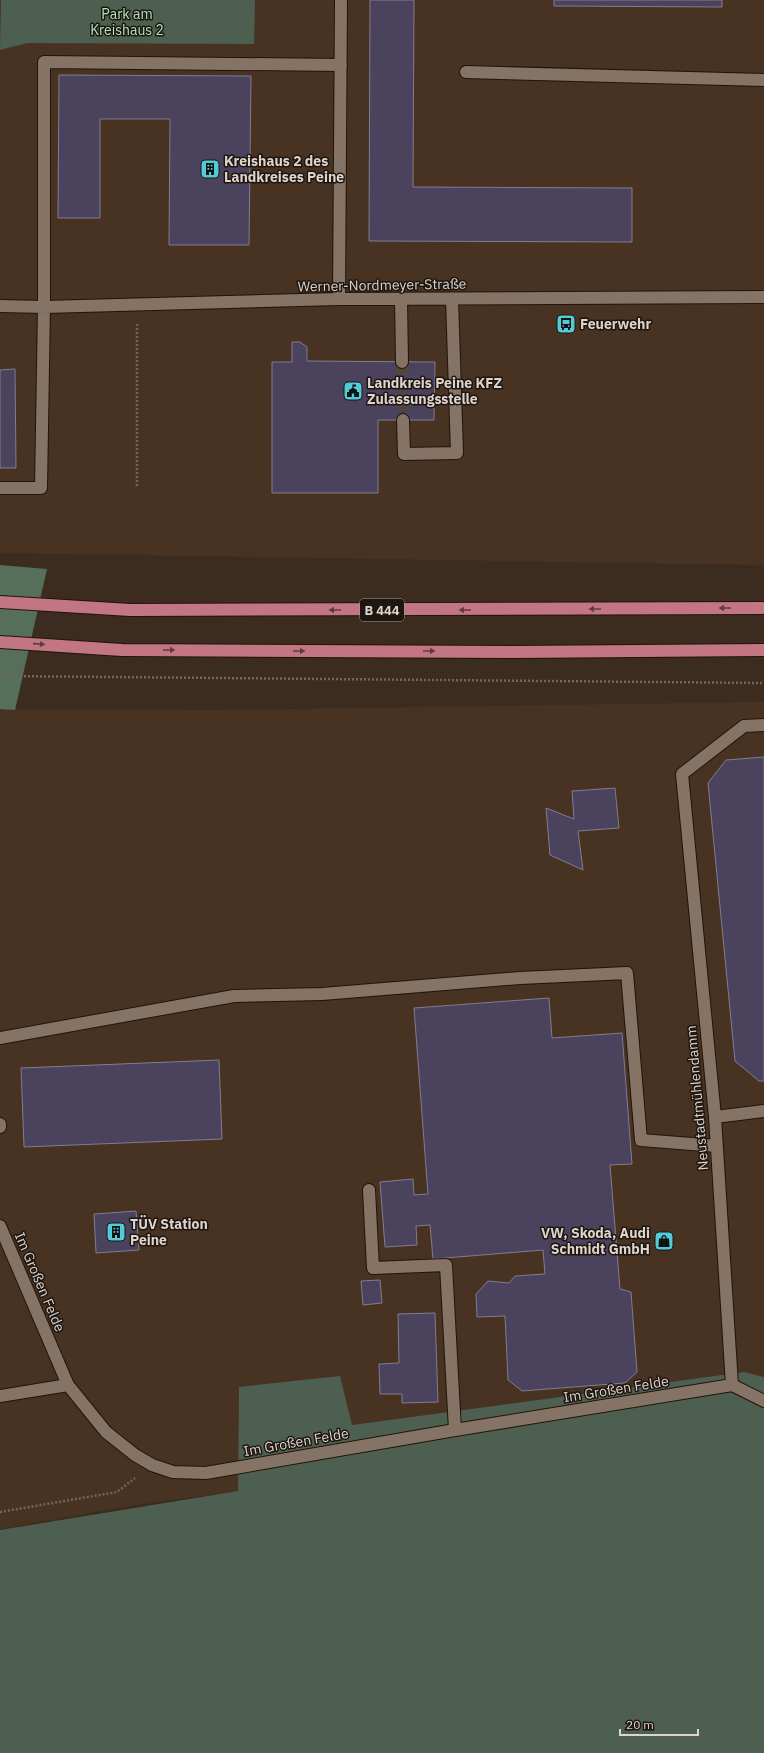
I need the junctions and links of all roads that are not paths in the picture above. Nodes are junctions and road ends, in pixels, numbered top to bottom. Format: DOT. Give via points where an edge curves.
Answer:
graph roads {
  1 [pos="341,0"];
  2 [pos="341,65"];
  3 [pos="466,72"];
  4 [pos="764,80"];
  5 [pos="764,297"];
  6 [pos="400,299"];
  7 [pos="452,299"];
  8 [pos="339,300"];
  9 [pos="0,306"];
  10 [pos="44,307"];
  11 [pos="402,362"];
  12 [pos="403,420"];
  13 [pos="0,488"];
  14 [pos="0,602"];
  15 [pos="764,608"];
  16 [pos="0,642"];
  17 [pos="764,650"];
  18 [pos="764,725"];
  19 [pos="0,1038"];
  20 [pos="764,1111"];
  21 [pos="716,1117"];
  22 [pos="0,1124"];
  23 [pos="0,1127"];
  24 [pos="717,1146"];
  25 [pos="369,1190"];
  26 [pos="0,1226"];
  27 [pos="68,1385"];
  28 [pos="732,1385"];
  29 [pos="0,1396"];
  30 [pos="764,1401"];
  31 [pos="455,1430"];
  1 -- 2 [label="street"];
  2 -- 8 [label="street"];
  2 -- 10 [label="street" via="44,62"];
  3 -- 4 [label="street"];
  5 -- 7 [label="street, Werner-Nordmeyer-Straße"];
  6 -- 7 [label="street, Werner-Nordmeyer-Straße"];
  6 -- 8 [label="street, Werner-Nordmeyer-Straße"];
  6 -- 11 [label="street"];
  7 -- 12 [label="street" via="457,453 404,454"];
  8 -- 10 [label="street, Werner-Nordmeyer-Straße"];
  9 -- 10 [label="street, Werner-Nordmeyer-Straße"];
  10 -- 13 [label="street" via="41,488"];
  15 -- 14 [label="highway, B 444, one-way" via="130,610"];
  16 -- 17 [label="highway, one-way" via="122,650"];
  18 -- 21 [label="street, Neustadtmühlendamm" via="744,726 682,774"];
  19 -- 24 [label="street" via="234,996 322,994 520,978 627,973 641,1140"];
  20 -- 21 [label="street"];
  21 -- 24 [label="street, Neustadtmühlendamm"];
  22 -- 23 [label="street"];
  24 -- 28 [label="street, Neustadtmühlendamm"];
  25 -- 31 [label="street" via="373,1268 446,1265"];
  26 -- 27 [label="street, Im Großen Felde"];
  27 -- 29 [label="street"];
  27 -- 31 [label="street, Im Großen Felde" via="106,1432 135,1455 152,1465 173,1472 206,1473"];
  28 -- 30 [label="street"];
  28 -- 31 [label="street, Im Großen Felde"];
}
